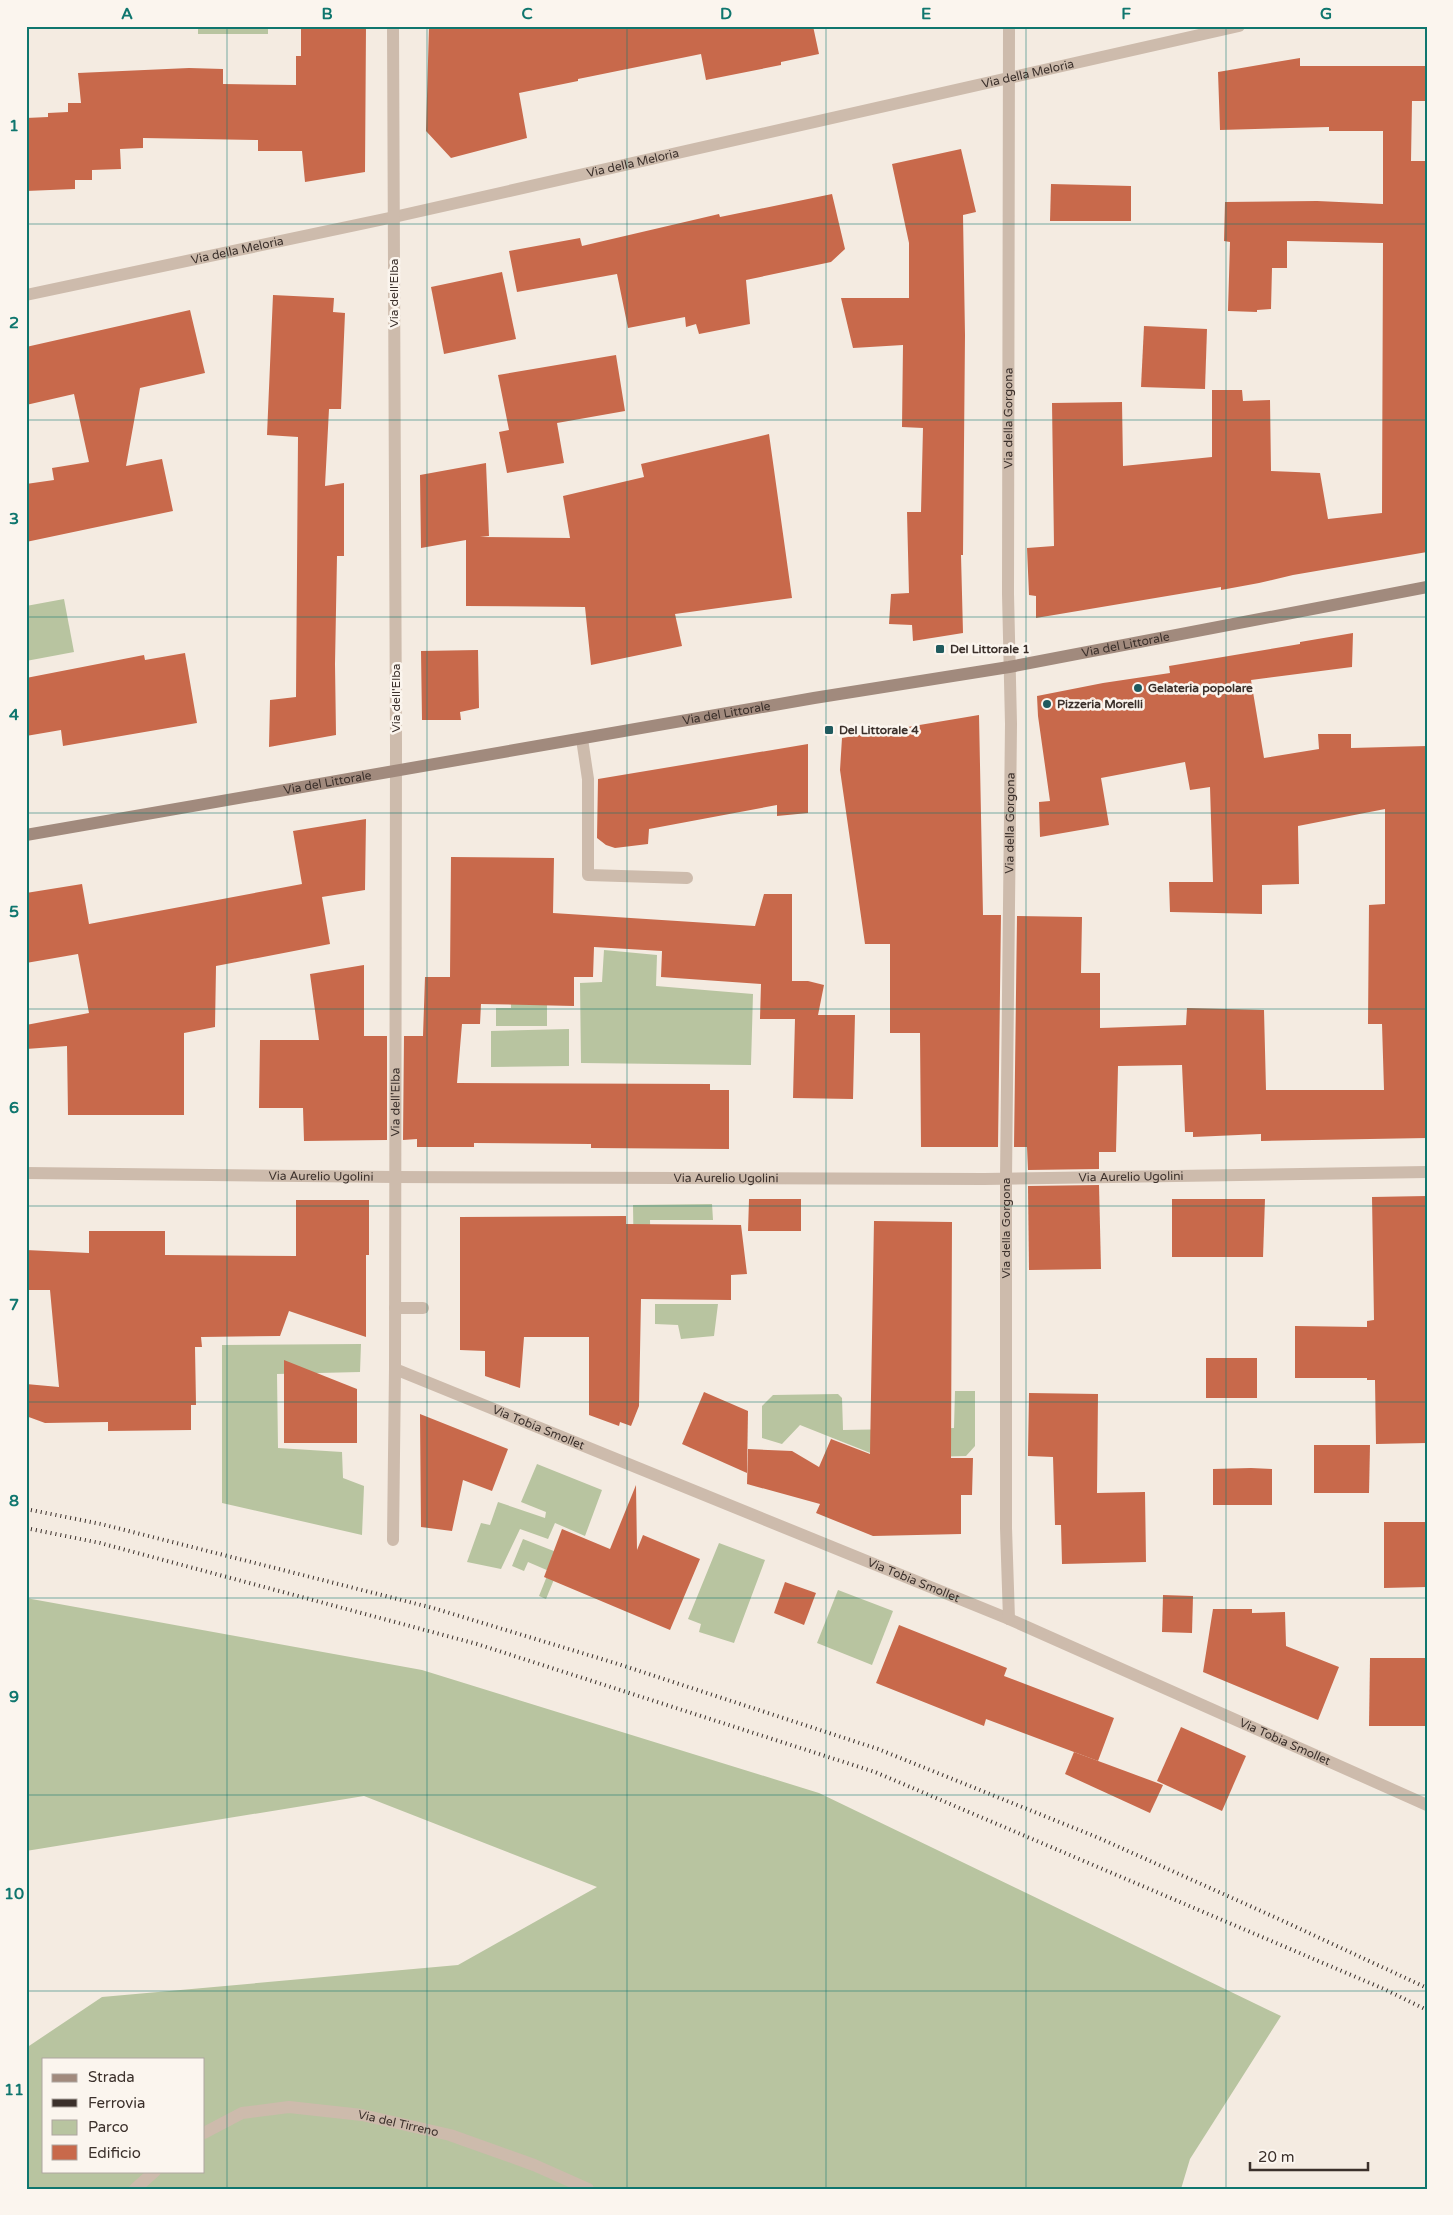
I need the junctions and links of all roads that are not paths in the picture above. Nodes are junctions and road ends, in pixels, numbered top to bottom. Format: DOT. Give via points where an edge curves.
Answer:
graph roads {
  1 [pos="393,26"];
  2 [pos="1010,26"];
  3 [pos="1238,26"];
  4 [pos="1009,76"];
  5 [pos="394,217"];
  6 [pos="26,295"];
  7 [pos="1427,587"];
  8 [pos="1010,666"];
  9 [pos="582,739"];
  10 [pos="396,771"];
  11 [pos="26,835"];
  12 [pos="687,878"];
  13 [pos="1427,1172"];
  14 [pos="26,1173"];
  15 [pos="395,1177"];
  16 [pos="1006,1178"];
  17 [pos="395,1308"];
  18 [pos="423,1308"];
  19 [pos="395,1369"];
  20 [pos="392,1540"];
  21 [pos="1009,1619"];
  22 [pos="1427,1805"];
  23 [pos="205,2132"];
  24 [pos="154,2172"];
  25 [pos="135,2189"];
  26 [pos="588,2189"];
  1 -- 5 [label="street, Via dell'Elba"];
  2 -- 4 [label="street, Via della Gorgona"];
  3 -- 4 [label="street, Via della Meloria"];
  4 -- 5 [label="street, Via della Meloria"];
  4 -- 8 [label="street, Via della Gorgona"];
  5 -- 6 [label="street, Via della Meloria"];
  5 -- 10 [label="street, Via dell'Elba"];
  7 -- 8 [label="main road, Via del Littorale"];
  8 -- 9 [label="main road, Via del Littorale"];
  8 -- 16 [label="street, Via della Gorgona"];
  9 -- 10 [label="main road, Via del Littorale"];
  9 -- 12 [label="street" via="588,779 588,875"];
  10 -- 11 [label="main road, Via del Littorale"];
  10 -- 15 [label="street, Via dell'Elba"];
  13 -- 16 [label="street, Via Aurelio Ugolini"];
  14 -- 15 [label="street, Via Aurelio Ugolini"];
  15 -- 16 [label="street, Via Aurelio Ugolini"];
  15 -- 17 [label="street, Via dell'Elba"];
  16 -- 21 [label="street, Via della Gorgona"];
  17 -- 18 [label="street"];
  17 -- 19 [label="street, Via dell'Elba"];
  19 -- 20 [label="street, Via dell'Elba"];
  19 -- 21 [label="street, Via Tobia Smollet"];
  21 -- 22 [label="street, Via Tobia Smollet"];
  23 -- 26 [label="street, Via del Tirreno" via="242,2113 289,2107 362,2115 450,2134"];
  24 -- 25 [label="street"];
}
